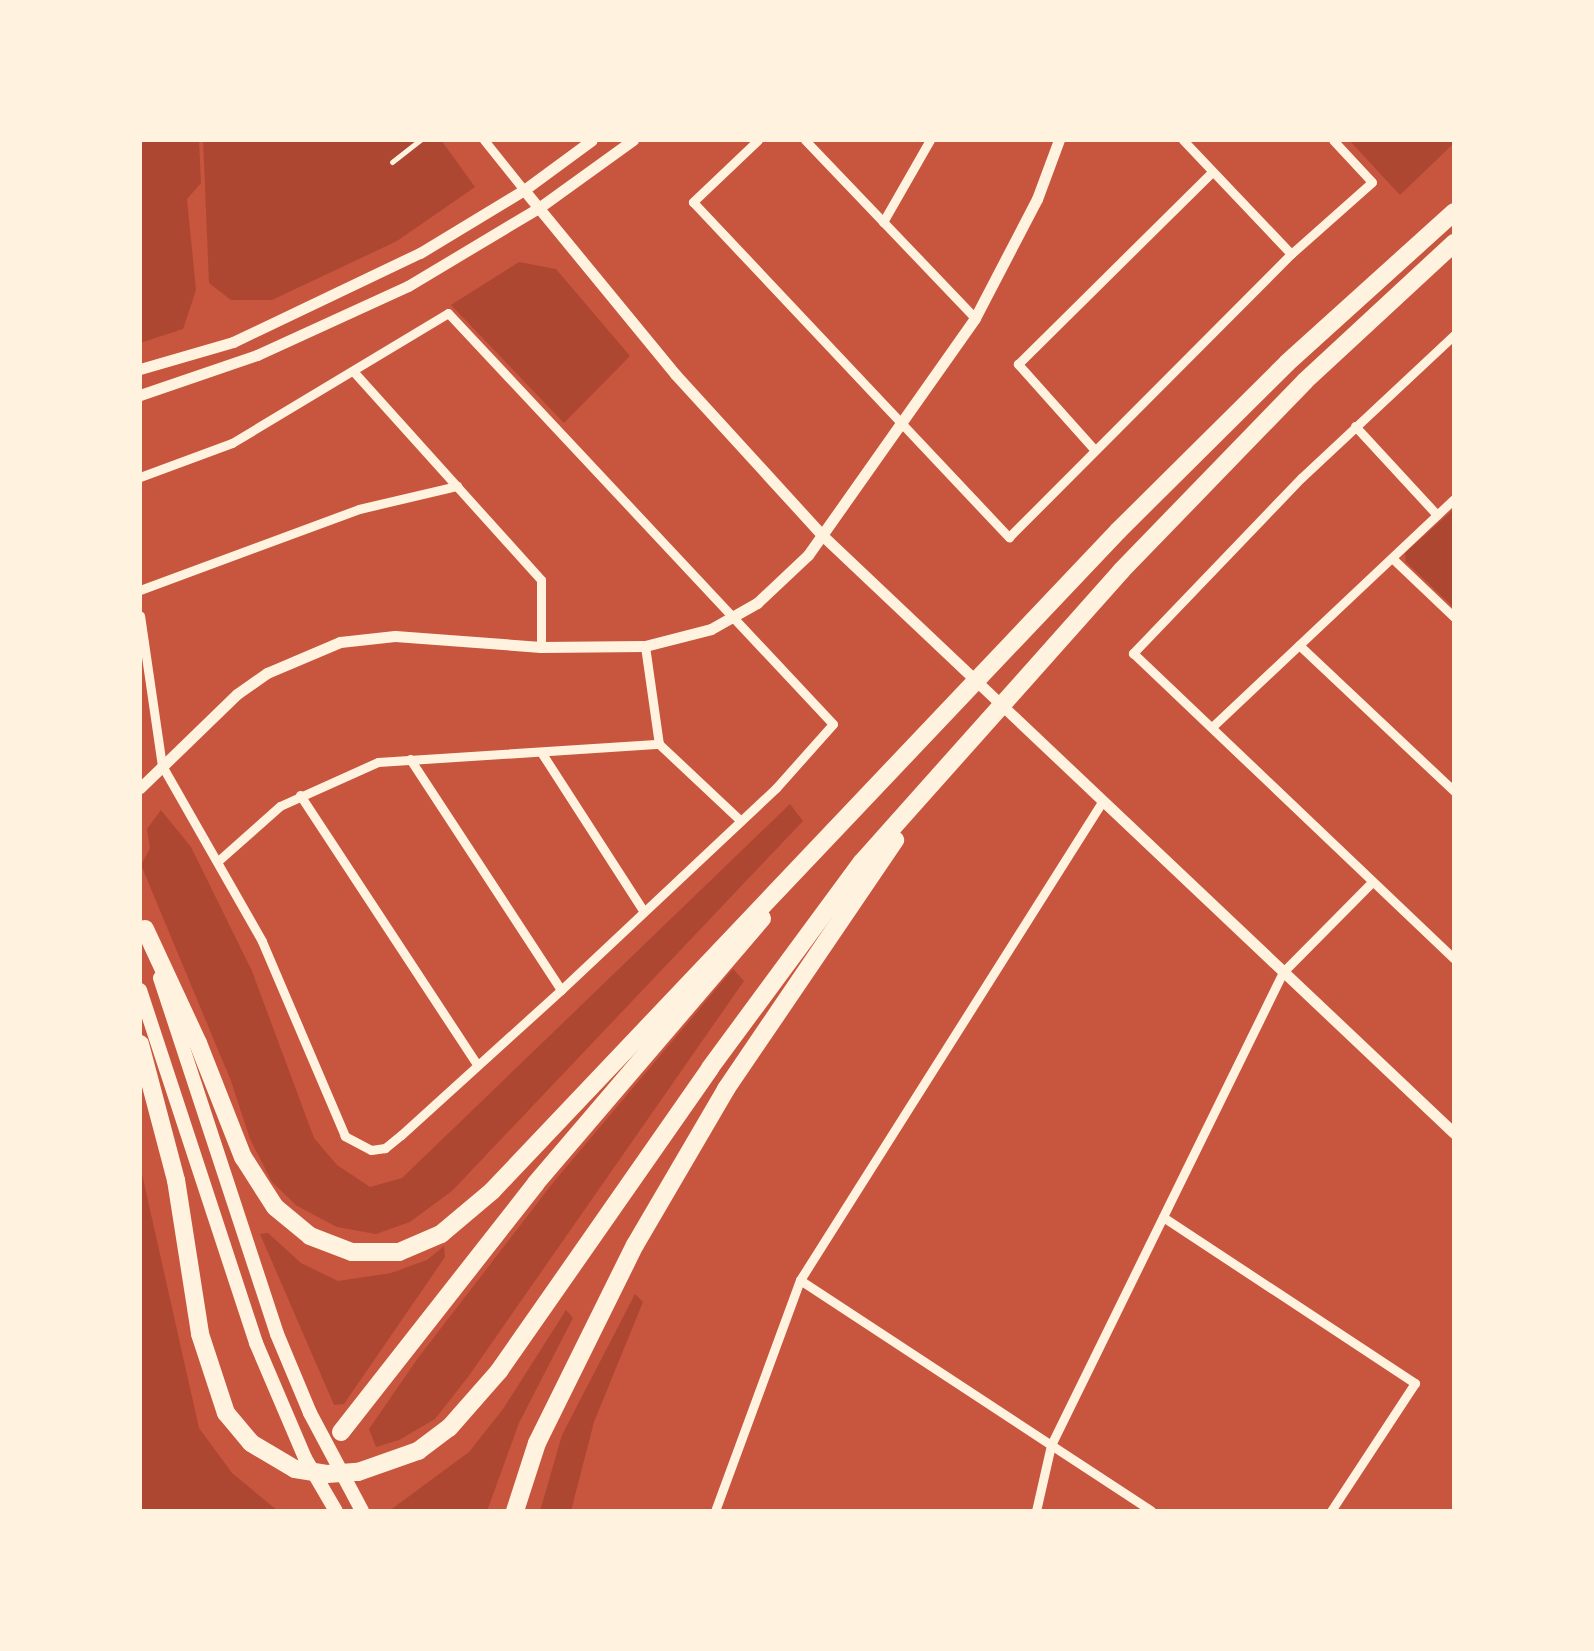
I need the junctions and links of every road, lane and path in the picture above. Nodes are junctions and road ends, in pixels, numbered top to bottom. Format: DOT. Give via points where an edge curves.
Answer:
graph roads {
  1 [pos="420,140"];
  2 [pos="484,140"];
  3 [pos="592,140"];
  4 [pos="634,140"];
  5 [pos="758,140"];
  6 [pos="804,140"];
  7 [pos="930,140"];
  8 [pos="1059,140"];
  9 [pos="1182,140"];
  10 [pos="1333,140"];
  11 [pos="392,162"];
  12 [pos="1212,172"];
  13 [pos="524,190"];
  14 [pos="540,207"];
  15 [pos="1454,212"];
  16 [pos="883,222"];
  17 [pos="1454,243"];
  18 [pos="1291,254"];
  19 [pos="975,318"];
  20 [pos="1454,335"];
  21 [pos="140,370"];
  22 [pos="353,371"];
  23 [pos="140,395"];
  24 [pos="901,426"];
  25 [pos="1355,426"];
  26 [pos="1093,448"];
  27 [pos="140,478"];
  28 [pos="457,486"];
  29 [pos="1454,499"];
  30 [pos="1437,514"];
  31 [pos="822,535"];
  32 [pos="1392,558"];
  33 [pos="140,590"];
  34 [pos="140,616"];
  35 [pos="1454,617"];
  36 [pos="734,618"];
  37 [pos="1299,645"];
  38 [pos="541,646"];
  39 [pos="646,646"];
  40 [pos="1212,728"];
  41 [pos="967,743"];
  42 [pos="659,744"];
  43 [pos="541,752"];
  44 [pos="410,759"];
  45 [pos="898,760"];
  46 [pos="162,766"];
  47 [pos="140,788"];
  48 [pos="1454,791"];
  49 [pos="300,795"];
  50 [pos="1102,802"];
  51 [pos="741,821"];
  52 [pos="218,861"];
  53 [pos="1372,882"];
  54 [pos="642,910"];
  55 [pos="142,922"];
  56 [pos="1454,959"];
  57 [pos="1283,972"];
  58 [pos="140,990"];
  59 [pos="560,990"];
  60 [pos="140,1044"];
  61 [pos="477,1064"];
  62 [pos="1454,1133"];
  63 [pos="1163,1218"];
  64 [pos="800,1280"];
  65 [pos="341,1432"];
  66 [pos="1051,1445"];
  67 [pos="336,1511"];
  68 [pos="362,1511"];
  69 [pos="515,1511"];
  70 [pos="716,1511"];
  71 [pos="1036,1511"];
  72 [pos="1150,1511"];
  73 [pos="1331,1511"];
  1 -- 11 [label="lane"];
  2 -- 13 [label="street"];
  3 -- 13 [label="street"];
  4 -- 14 [label="street"];
  5 -- 24 [label="street" via="693,202"];
  6 -- 16 [label="street"];
  7 -- 16 [label="street"];
  8 -- 19 [label="street" via="1038,199"];
  9 -- 12 [label="street"];
  10 -- 18 [label="street" via="1372,182"];
  12 -- 18 [label="street"];
  12 -- 26 [label="street" via="1018,364"];
  13 -- 14 [label="street"];
  13 -- 21 [label="street" via="321,302 233,342"];
  14 -- 23 [label="street" via="348,317"];
  14 -- 31 [label="street" via="674,374"];
  15 -- 45 [label="highway" via="1273,377"];
  16 -- 19 [label="street"];
  17 -- 41 [label="highway" via="1305,381"];
  18 -- 26 [label="street"];
  19 -- 24 [label="street"];
  20 -- 25 [label="street"];
  22 -- 27 [label="street" via="232,443"];
  22 -- 28 [label="street"];
  22 -- 36 [label="street" via="448,313"];
  24 -- 26 [label="street" via="1009,536"];
  24 -- 31 [label="street"];
  25 -- 30 [label="street"];
  25 -- 40 [label="street" via="1133,654"];
  28 -- 33 [label="street" via="358,508"];
  28 -- 38 [label="street" via="541,580"];
  29 -- 30 [label="street"];
  30 -- 32 [label="street"];
  31 -- 36 [label="street" via="784,580"];
  31 -- 50 [label="street"];
  32 -- 35 [label="street"];
  32 -- 37 [label="street"];
  34 -- 46 [label="street"];
  36 -- 39 [label="street"];
  36 -- 51 [label="street" via="832,724"];
  37 -- 40 [label="street"];
  37 -- 48 [label="street"];
  38 -- 39 [label="street"];
  38 -- 46 [label="street" via="395,636 340,642 252,684"];
  39 -- 42 [label="street"];
  40 -- 53 [label="street"];
  41 -- 60 [label="highway" via="862,862 792,955 499,1372 449,1428 386,1465 327,1474 295,1469 251,1443 226,1413 200,1334 176,1180"];
  41 -- 69 [label="highway" via="726,1089 577,1357 536,1443"];
  42 -- 43 [label="street"];
  42 -- 51 [label="street"];
  43 -- 44 [label="street"];
  43 -- 54 [label="street"];
  44 -- 49 [label="street" via="378,762"];
  44 -- 59 [label="street"];
  45 -- 55 [label="highway" via="492,1191 441,1234 399,1252 331,1246 275,1206 243,1157"];
  45 -- 65 [label="highway" via="536,1184"];
  46 -- 47 [label="street"];
  46 -- 52 [label="street"];
  49 -- 52 [label="street"];
  49 -- 61 [label="street"];
  50 -- 57 [label="street"];
  50 -- 64 [label="street"];
  51 -- 54 [label="street"];
  52 -- 61 [label="street" via="262,941 344,1136 370,1150 385,1148"];
  53 -- 56 [label="street"];
  53 -- 57 [label="street"];
  54 -- 59 [label="street"];
  55 -- 68 [label="main road" via="278,1334"];
  57 -- 62 [label="street"];
  57 -- 63 [label="street"];
  58 -- 67 [label="main road" via="256,1343 305,1458"];
  59 -- 61 [label="street"];
  63 -- 66 [label="street"];
  63 -- 73 [label="street" via="1415,1383"];
  64 -- 66 [label="street"];
  64 -- 70 [label="street"];
  66 -- 71 [label="street"];
  66 -- 72 [label="street"];
}
